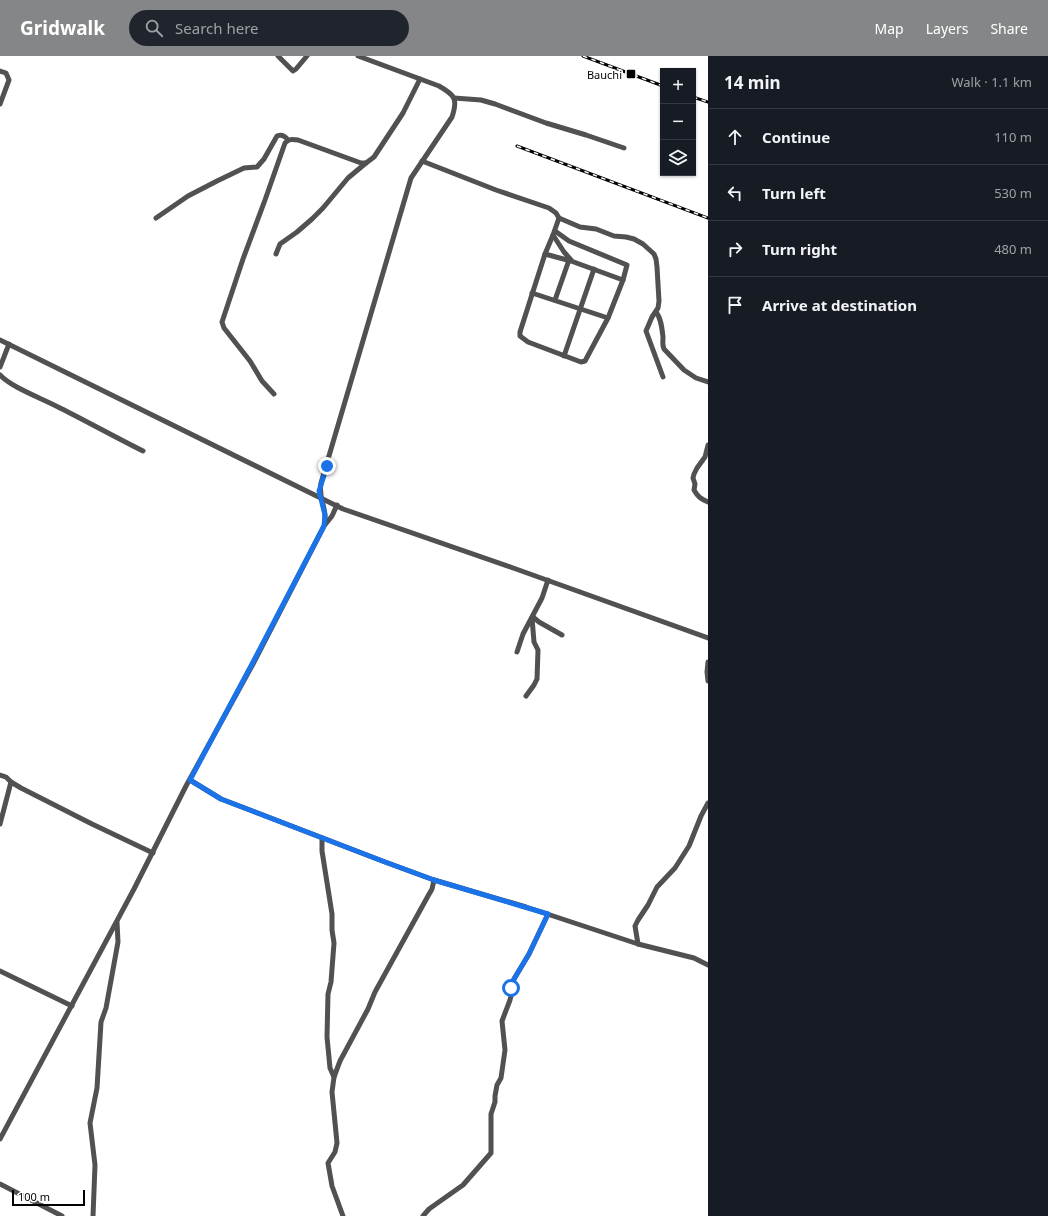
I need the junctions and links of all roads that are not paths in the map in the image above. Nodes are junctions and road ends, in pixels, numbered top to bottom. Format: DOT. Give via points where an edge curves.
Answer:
graph roads {
  1 [pos="278,56"];
  2 [pos="307,56"];
  3 [pos="358,56"];
  4 [pos="0,71"];
  5 [pos="420,79"];
  6 [pos="454,98"];
  7 [pos="0,104"];
  8 [pos="288,140"];
  9 [pos="624,148"];
  10 [pos="422,161"];
  11 [pos="366,163"];
  12 [pos="156,218"];
  13 [pos="559,218"];
  14 [pos="554,233"];
  15 [pos="276,254"];
  16 [pos="545,254"];
  17 [pos="570,260"];
  18 [pos="594,269"];
  19 [pos="622,280"];
  20 [pos="532,293"];
  21 [pos="555,300"];
  22 [pos="581,309"];
  23 [pos="656,312"];
  24 [pos="608,318"];
  25 [pos="0,340"];
  26 [pos="9,344"];
  27 [pos="564,356"];
  28 [pos="0,367"];
  29 [pos="0,376"];
  30 [pos="663,377"];
  31 [pos="708,382"];
  32 [pos="274,394"];
  33 [pos="708,445"];
  34 [pos="143,451"];
  35 [pos="321,498"];
  36 [pos="708,502"];
  37 [pos="334,504"];
  38 [pos="343,509"];
  39 [pos="332,516"];
  40 [pos="325,519"];
  41 [pos="324,526"];
  42 [pos="548,580"];
  43 [pos="532,618"];
  44 [pos="562,635"];
  45 [pos="708,638"];
  46 [pos="517,652"];
  47 [pos="708,662"];
  48 [pos="708,681"];
  49 [pos="526,696"];
  50 [pos="0,774"];
  51 [pos="190,780"];
  52 [pos="11,782"];
  53 [pos="708,803"];
  54 [pos="0,824"];
  55 [pos="322,838"];
  56 [pos="153,853"];
  57 [pos="434,880"];
  58 [pos="548,914"];
  59 [pos="117,922"];
  60 [pos="638,944"];
  61 [pos="708,965"];
  62 [pos="0,971"];
  63 [pos="72,1006"];
  64 [pos="334,1076"];
  65 [pos="0,1139"];
  66 [pos="0,1184"];
  67 [pos="62,1216"];
  68 [pos="93,1216"];
  69 [pos="343,1216"];
  70 [pos="423,1216"];
  1 -- 2 [label="street" via="293,71"];
  3 -- 5 [label="street"];
  4 -- 7 [label="street" via="6,73 9,80"];
  5 -- 6 [label="street" via="449,91"];
  5 -- 11 [label="street" via="383,145"];
  6 -- 9 [label="street" via="482,100"];
  6 -- 10 [label="street" via="452,117"];
  8 -- 11 [label="street" via="298,140"];
  8 -- 12 [label="street" via="283,136 277,136 257,167 244,168 217,181 188,196"];
  8 -- 32 [label="street" via="282,149 222,322 262,381"];
  10 -- 13 [label="street" via="549,208"];
  10 -- 35 [label="street" via="411,178 402,208 319,491"];
  11 -- 15 [label="street" via="348,178 312,219 280,244"];
  13 -- 14 [label="street"];
  13 -- 23 [label="street" via="580,227 626,237 650,250 656,259 658,272 659,301"];
  14 -- 16 [label="street"];
  14 -- 17 [label="street"];
  14 -- 19 [label="street" via="627,265"];
  16 -- 17 [label="street"];
  16 -- 20 [label="street"];
  17 -- 18 [label="street"];
  17 -- 21 [label="street"];
  18 -- 19 [label="street"];
  18 -- 22 [label="street"];
  19 -- 24 [label="street"];
  20 -- 21 [label="street"];
  20 -- 27 [label="street" via="520,336 528,342"];
  21 -- 22 [label="street"];
  22 -- 24 [label="street"];
  22 -- 27 [label="street"];
  23 -- 30 [label="street" via="649,321 646,331"];
  23 -- 31 [label="street" via="660,319 664,349 684,370"];
  24 -- 27 [label="street" via="585,361 580,362"];
  25 -- 26 [label="street"];
  26 -- 28 [label="street"];
  26 -- 35 [label="street"];
  29 -- 34 [label="street"];
  33 -- 36 [label="street" via="705,457 693,478 696,494"];
  35 -- 37 [label="street"];
  35 -- 40 [label="street"];
  37 -- 38 [label="street"];
  37 -- 39 [label="street"];
  37 -- 40 [label="street"];
  38 -- 39 [label="street"];
  38 -- 42 [label="street"];
  39 -- 41 [label="street"];
  40 -- 41 [label="street"];
  41 -- 51 [label="street"];
  42 -- 43 [label="street"];
  42 -- 45 [label="street"];
  43 -- 44 [label="street"];
  43 -- 46 [label="street"];
  43 -- 49 [label="street" via="534,642 538,650 537,679"];
  47 -- 48 [label="street"];
  50 -- 52 [label="street"];
  51 -- 55 [label="street" via="221,799"];
  51 -- 56 [label="street"];
  52 -- 54 [label="street"];
  52 -- 56 [label="street"];
  53 -- 60 [label="street" via="689,846 675,868 657,887 635,926"];
  55 -- 57 [label="street"];
  55 -- 64 [label="street" via="334,942 328,994 327,1037 330,1068"];
  56 -- 59 [label="street"];
  57 -- 58 [label="street"];
  57 -- 64 [label="street"];
  58 -- 60 [label="street"];
  58 -- 70 [label="street" via="514,979 502,1021 505,1050 501,1078 495,1096 496,1102 491,1114 491,1153 463,1185"];
  59 -- 63 [label="street"];
  59 -- 68 [label="street" via="118,942 101,1022 97,1088 90,1123 95,1165"];
  60 -- 61 [label="street" via="694,958"];
  62 -- 63 [label="street"];
  63 -- 65 [label="street"];
  64 -- 69 [label="street" via="332,1092 336,1143 335,1152 328,1163 332,1186"];
  66 -- 67 [label="street"];
}
